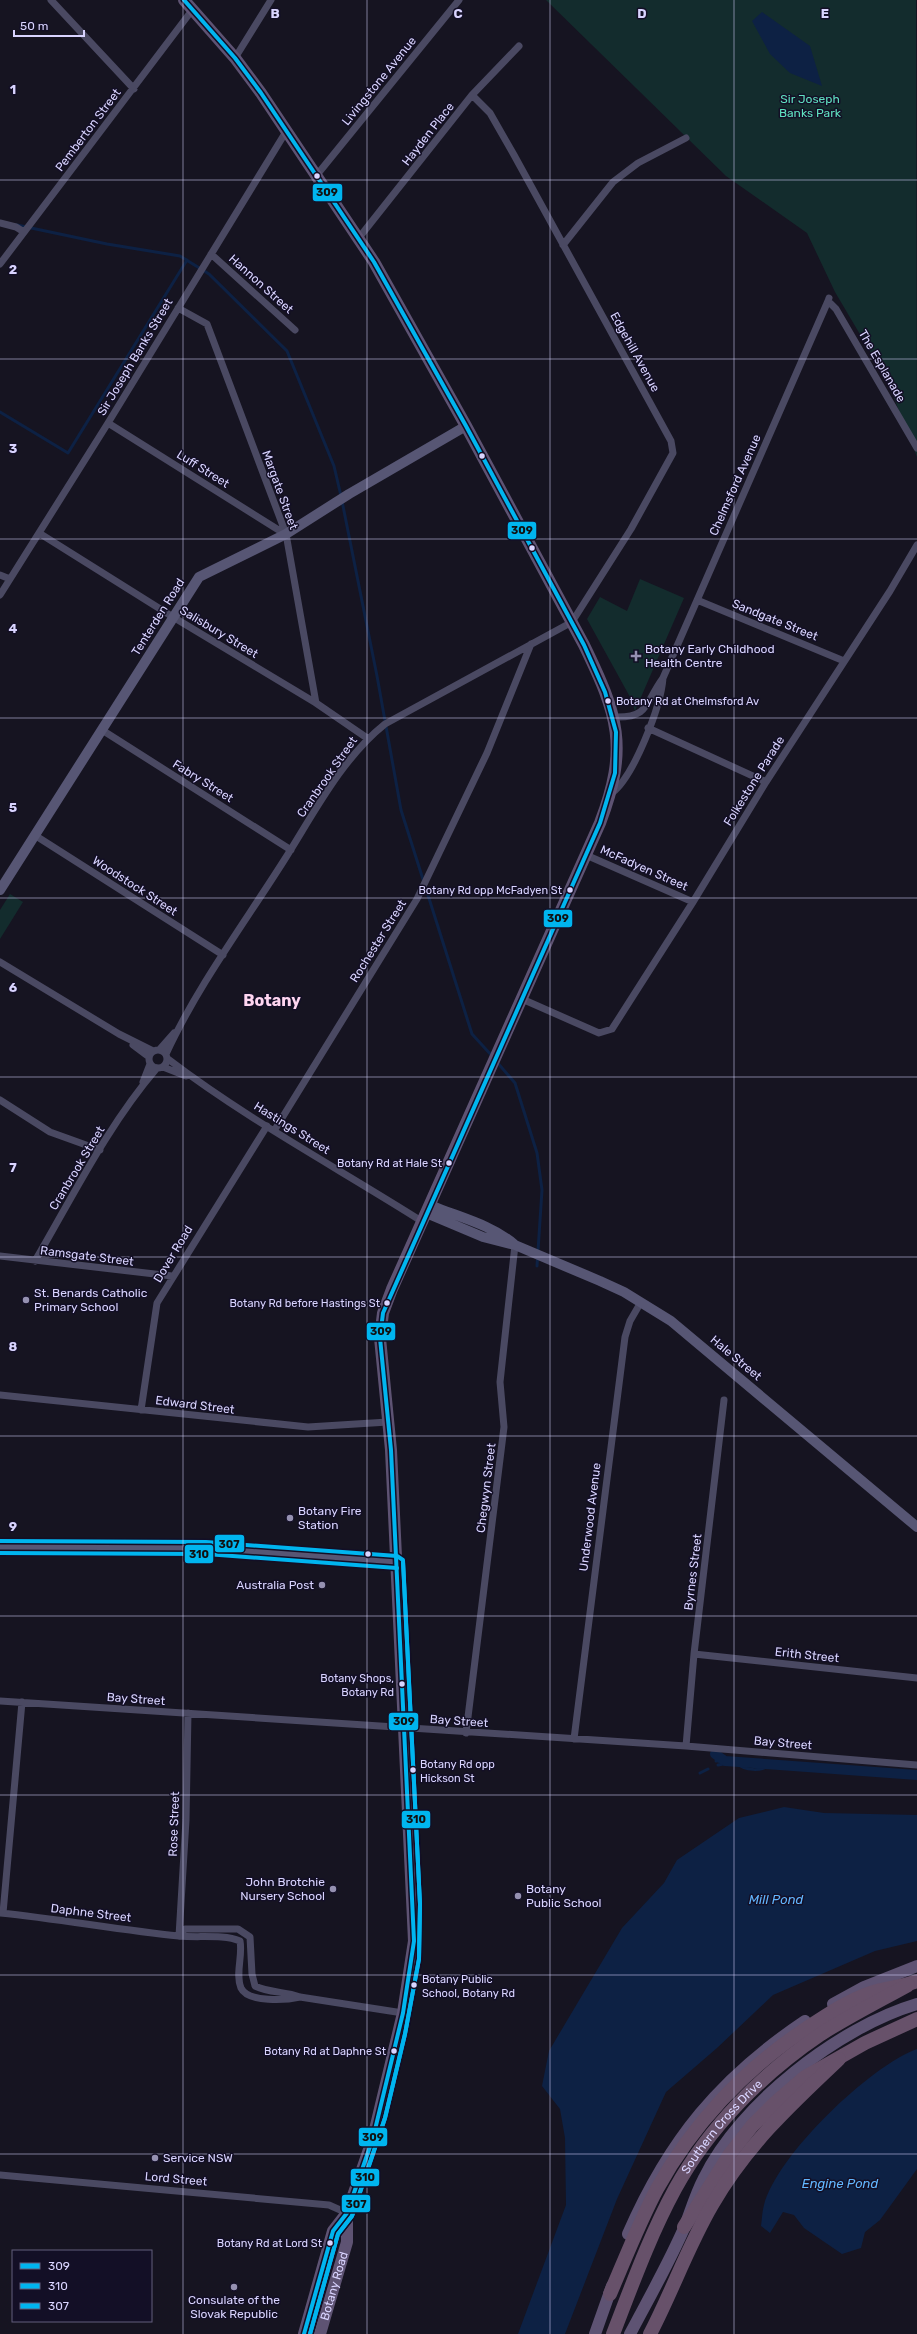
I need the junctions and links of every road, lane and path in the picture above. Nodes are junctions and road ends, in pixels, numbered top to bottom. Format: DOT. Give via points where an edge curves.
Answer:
graph roads {
  1 [pos="52,0"];
  2 [pos="184,0"];
  3 [pos="271,0"];
  4 [pos="459,0"];
  5 [pos="193,9"];
  6 [pos="519,46"];
  7 [pos="235,58"];
  8 [pos="134,88"];
  9 [pos="472,95"];
  10 [pos="287,130"];
  11 [pos="686,138"];
  12 [pos="316,176"];
  13 [pos="0,223"];
  14 [pos="24,232"];
  15 [pos="358,239"];
  16 [pos="563,245"];
  17 [pos="211,254"];
  18 [pos="0,264"];
  19 [pos="829,299"];
  20 [pos="178,308"];
  21 [pos="295,330"];
  22 [pos="108,422"];
  23 [pos="466,426"];
  24 [pos="917,448"];
  25 [pos="39,532"];
  26 [pos="286,534"];
  27 [pos="917,545"];
  28 [pos="0,575"];
  29 [pos="10,579"];
  30 [pos="0,595"];
  31 [pos="697,600"];
  32 [pos="173,617"];
  33 [pos="572,622"];
  34 [pos="531,644"];
  35 [pos="844,660"];
  36 [pos="663,678"];
  37 [pos="316,703"];
  38 [pos="614,717"];
  39 [pos="648,728"];
  40 [pos="102,730"];
  41 [pos="367,738"];
  42 [pos="766,782"];
  43 [pos="612,793"];
  44 [pos="36,836"];
  45 [pos="291,850"];
  46 [pos="586,855"];
  47 [pos="0,890"];
  48 [pos="693,902"];
  49 [pos="223,955"];
  50 [pos="0,962"];
  51 [pos="522,999"];
  52 [pos="179,1027"];
  53 [pos="153,1056"];
  54 [pos="167,1057"];
  55 [pos="160,1068"];
  56 [pos="192,1078"];
  57 [pos="140,1088"];
  58 [pos="0,1100"];
  59 [pos="267,1126"];
  60 [pos="274,1131"];
  61 [pos="100,1150"];
  62 [pos="426,1213"];
  63 [pos="515,1245"];
  64 [pos="0,1256"];
  65 [pos="35,1261"];
  66 [pos="172,1276"];
  67 [pos="638,1306"];
  68 [pos="0,1395"];
  69 [pos="724,1400"];
  70 [pos="141,1410"];
  71 [pos="388,1422"];
  72 [pos="917,1527"];
  73 [pos="0,1547"];
  74 [pos="397,1562"];
  75 [pos="694,1654"];
  76 [pos="917,1678"];
  77 [pos="0,1701"];
  78 [pos="22,1702"];
  79 [pos="188,1713"];
  80 [pos="405,1728"];
  81 [pos="466,1733"];
  82 [pos="574,1739"];
  83 [pos="686,1746"];
  84 [pos="917,1765"];
  85 [pos="2,1913"];
  86 [pos="179,1936"];
  87 [pos="917,1966"];
  88 [pos="912,1983"];
  89 [pos="300,1997"];
  90 [pos="917,2004"];
  91 [pos="403,2013"];
  92 [pos="917,2018"];
  93 [pos="839,2059"];
  94 [pos="0,2175"];
  95 [pos="347,2213"];
  96 [pos="684,2227"];
  97 [pos="610,2294"];
  98 [pos="304,2334"];
  99 [pos="320,2334"];
  100 [pos="595,2334"];
  101 [pos="613,2334"];
  102 [pos="630,2334"];
  103 [pos="650,2334"];
  1 -- 8 [label="street"];
  2 -- 5 [label="main road, Botany Road"];
  3 -- 7 [label="street"];
  4 -- 12 [label="street, Livingstone Avenue"];
  5 -- 7 [label="main road, Botany Road"];
  5 -- 8 [label="street, Pemberton Street"];
  6 -- 9 [label="street, Hayden Place"];
  7 -- 10 [label="main road, Botany Road"];
  8 -- 14 [label="street, Pemberton Street"];
  9 -- 15 [label="street, Hayden Place"];
  9 -- 16 [label="street, Edgehill Avenue" via="490,113"];
  10 -- 12 [label="main road, Botany Road"];
  10 -- 17 [label="street, Sir Joseph Banks Street"];
  11 -- 16 [label="street" via="638,163 613,182"];
  12 -- 15 [label="main road, Botany Road"];
  13 -- 14 [label="street"];
  14 -- 18 [label="street, Pemberton Street"];
  15 -- 23 [label="main road, Botany Road" via="388,286"];
  16 -- 33 [label="street, Edgehill Avenue" via="671,441 673,453 631,529"];
  17 -- 20 [label="street, Sir Joseph Banks Street"];
  17 -- 21 [label="street, Hannon Street"];
  19 -- 24 [label="street, The Esplanade"];
  19 -- 31 [label="street, Chelmsford Avenue"];
  20 -- 22 [label="street, Sir Joseph Banks Street"];
  20 -- 26 [label="street, Margate Street" via="207,324"];
  22 -- 25 [label="street, Sir Joseph Banks Street"];
  22 -- 26 [label="street, Luff Street"];
  23 -- 26 [label="street, Tenterden Road"];
  23 -- 33 [label="main road, Botany Road"];
  25 -- 29 [label="street, Sir Joseph Banks Street"];
  25 -- 32 [label="street, Salisbury Street"];
  26 -- 32 [label="street, Tenterden Road" via="199,577"];
  26 -- 37 [label="street, Margate Street"];
  27 -- 35 [label="street, Folkestone Parade"];
  28 -- 29 [label="street"];
  29 -- 30 [label="street, Sir Joseph Banks Street"];
  31 -- 35 [label="street, Sandgate Street"];
  31 -- 36 [label="street, Chelmsford Avenue"];
  32 -- 37 [label="street, Salisbury Street"];
  32 -- 40 [label="street, Tenterden Road"];
  33 -- 34 [label="street, Cranbrook Street"];
  33 -- 38 [label="main road, Botany Road" via="601,679"];
  34 -- 41 [label="street, Cranbrook Street" via="385,724"];
  34 -- 60 [label="street, Rochester Street" via="487,753 418,899"];
  35 -- 42 [label="street, Folkestone Parade"];
  36 -- 38 [label="street, Chelmsford Avenue" via="641,712 627,718"];
  36 -- 39 [label="street, Chelmsford Avenue" via="662,696"];
  37 -- 41 [label="street, Salisbury Street"];
  38 -- 43 [label="main road, Botany Road" via="617,758"];
  39 -- 42 [label="street"];
  39 -- 43 [label="street, Chelmsford Avenue" via="623,782"];
  40 -- 44 [label="street, Tenterden Road"];
  40 -- 45 [label="street, Fabry Street"];
  41 -- 45 [label="street, Cranbrook Street" via="339,775"];
  42 -- 48 [label="street, Folkestone Parade"];
  43 -- 46 [label="main road, Botany Road"];
  44 -- 47 [label="street, Tenterden Road"];
  44 -- 49 [label="street, Woodstock Street"];
  45 -- 49 [label="street, Cranbrook Street"];
  46 -- 48 [label="street, McFadyen Street"];
  46 -- 51 [label="main road, Botany Road"];
  48 -- 51 [label="street, Folkestone Parade" via="612,1029 599,1033"];
  49 -- 52 [label="street, Cranbrook Street"];
  50 -- 53 [label="street"];
  51 -- 62 [label="main road, Botany Road"];
  52 -- 53 [label="street, Cranbrook Street"];
  52 -- 54 [label="street, Cranbrook Street"];
  53 -- 54 [label="street, Hastings Street"];
  53 -- 55 [label="street, Hastings Street"];
  53 -- 57 [label="street, Cranbrook Street"];
  54 -- 55 [label="street, Cranbrook Street"];
  54 -- 56 [label="street, Hastings Street"];
  55 -- 56 [label="street, Hastings Street"];
  55 -- 57 [label="street, Cranbrook Street"];
  56 -- 59 [label="street, Hastings Street"];
  57 -- 61 [label="street, Cranbrook Street"];
  58 -- 61 [label="street" via="50,1132"];
  59 -- 60 [label="street, Hastings Street"];
  59 -- 66 [label="street, Dover Road"];
  60 -- 62 [label="street, Hastings Street"];
  61 -- 65 [label="street, Cranbrook Street"];
  62 -- 63 [label="street, Hale Street" via="482,1237"];
  62 -- 71 [label="main road, Botany Road" via="387,1301 381,1326"];
  63 -- 67 [label="street, Hale Street" via="600,1281"];
  63 -- 81 [label="street, Chegwyn Street" via="500,1382 504,1427"];
  64 -- 65 [label="street, Ramsgate Street"];
  65 -- 66 [label="street, Ramsgate Street"];
  66 -- 70 [label="street, Dover Road" via="157,1303"];
  67 -- 72 [label="street, Hale Street" via="676,1326"];
  67 -- 82 [label="street, Underwood Avenue" via="628,1325 616,1402"];
  68 -- 70 [label="street, Edward Street"];
  69 -- 75 [label="street, Byrnes Street"];
  70 -- 71 [label="street, Edward Street" via="308,1427"];
  71 -- 74 [label="main road, Botany Road"];
  73 -- 74 [label="street" via="206,1548"];
  74 -- 80 [label="main road, Botany Road"];
  75 -- 76 [label="street, Erith Street"];
  75 -- 83 [label="street, Byrnes Street"];
  77 -- 78 [label="street, Bay Street"];
  78 -- 79 [label="street, Bay Street"];
  78 -- 85 [label="street"];
  79 -- 80 [label="street, Bay Street"];
  79 -- 86 [label="street, Rose Street" via="186,1820"];
  80 -- 81 [label="street, Bay Street"];
  80 -- 91 [label="main road, Botany Road" via="414,1942"];
  81 -- 82 [label="street, Bay Street"];
  82 -- 83 [label="street, Bay Street"];
  83 -- 84 [label="street, Bay Street"];
  85 -- 86 [label="street, Daphne Street"];
  86 -- 89 [label="street, Daphne Street" via="229,1937 240,1941 241,1988 245,1992 259,1998 285,2001"];
  86 -- 89 [label="street, Daphne Street" via="185,1929 199,1928 245,1932 250,1937 255,1986"];
  87 -- 97 [label="main road" via="853,1992 813,2016 779,2039 710,2100 654,2179 623,2246"];
  88 -- 97 [label="highway" via="870,1993 812,2025 748,2073 721,2100 677,2158 658,2188"];
  88 -- 101 [label="highway, Southern Cross Drive" via="821,2035 757,2085 727,2116 699,2152 658,2221"];
  89 -- 91 [label="street, Daphne Street"];
  90 -- 96 [label="main road" via="898,2009 858,2029 818,2054 753,2111 722,2149 704,2178"];
  91 -- 95 [label="main road, Botany Road" via="373,2138"];
  92 -- 93 [label="highway" via="865,2043"];
  93 -- 96 [label="highway" via="805,2077 752,2126 730,2154"];
  93 -- 103 [label="highway" via="753,2144 711,2206"];
  94 -- 95 [label="street, Lord Street" via="329,2205"];
  95 -- 98 [label="main road, Botany Road" via="333,2231"];
  95 -- 99 [label="main road, Botany Road" via="347,2242"];
  96 -- 102 [label="main road"];
  97 -- 100 [label="main road"];
}
